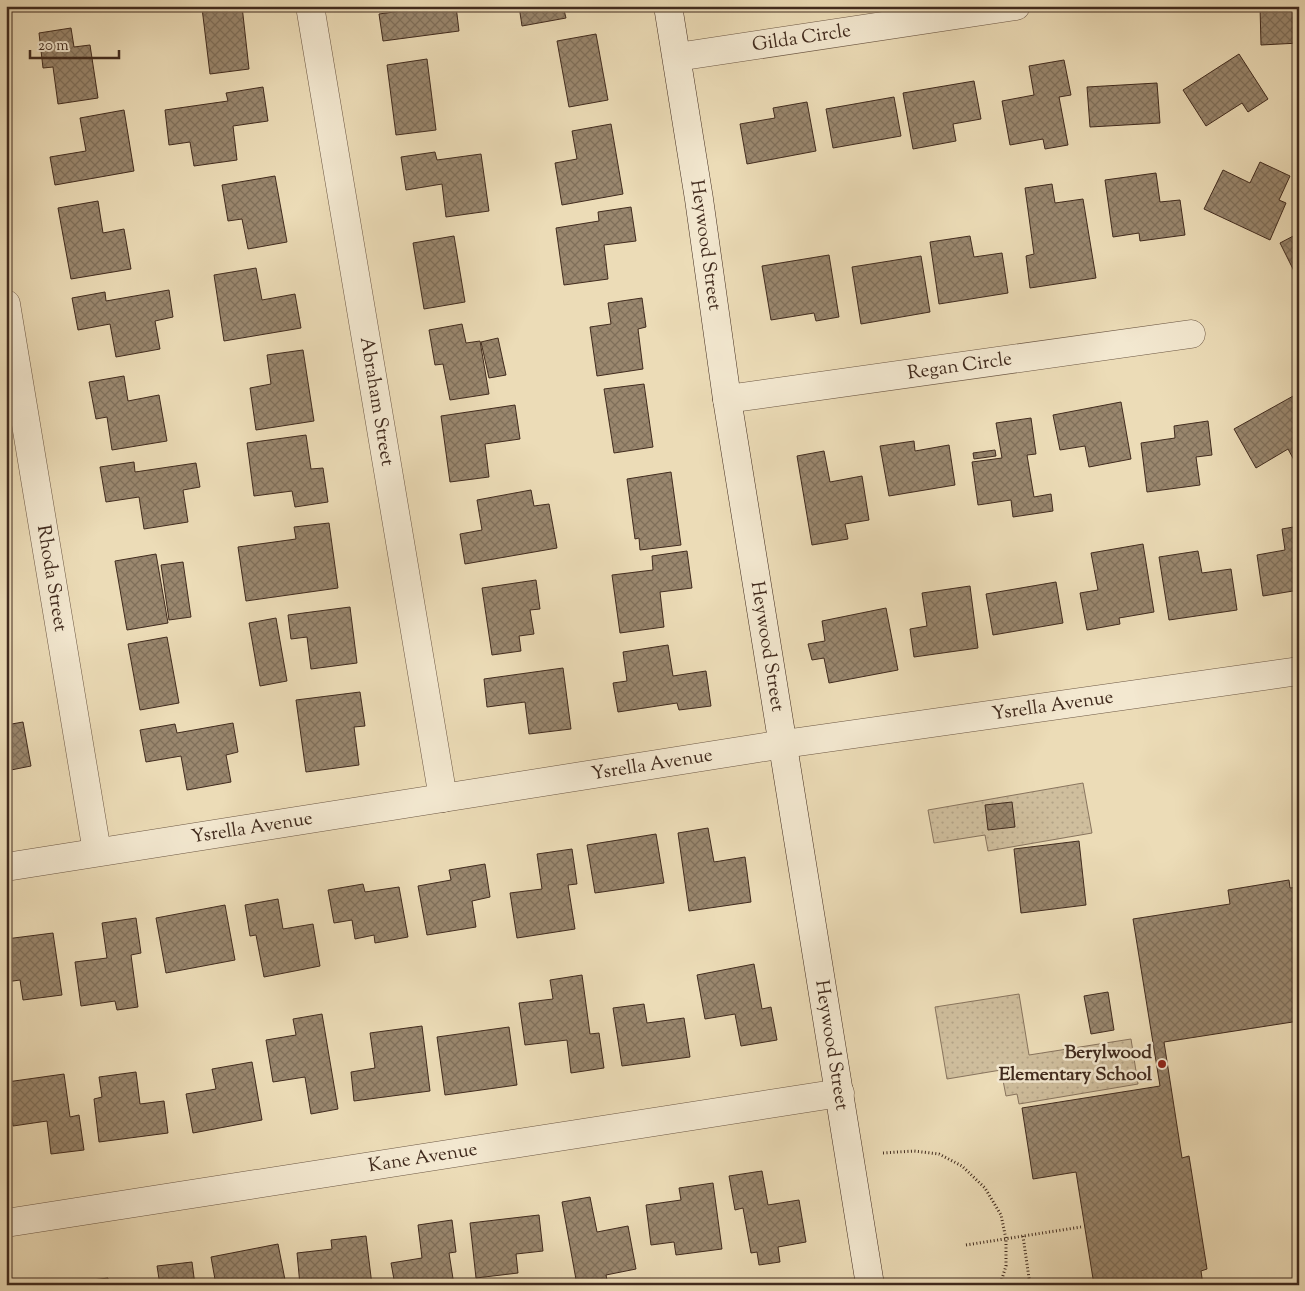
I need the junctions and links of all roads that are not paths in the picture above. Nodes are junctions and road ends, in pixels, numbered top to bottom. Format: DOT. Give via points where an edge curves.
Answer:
graph roads {
  1 [pos="310,6"];
  2 [pos="668,6"];
  3 [pos="1016,6"];
  4 [pos="677,57"];
  5 [pos="6,304"];
  6 [pos="1191,334"];
  7 [pos="727,399"];
  8 [pos="1299,671"];
  9 [pos="784,744"];
  10 [pos="443,798"];
  11 [pos="97,852"];
  12 [pos="6,867"];
  13 [pos="840,1093"];
  14 [pos="6,1223"];
  15 [pos="870,1285"];
  1 -- 10 [label="street, Abraham Street"];
  2 -- 4 [label="street, Heywood Street"];
  3 -- 4 [label="street, Gilda Circle"];
  4 -- 7 [label="street, Heywood Street"];
  5 -- 11 [label="street, Rhoda Street"];
  6 -- 7 [label="street, Regan Circle"];
  7 -- 9 [label="street, Heywood Street"];
  8 -- 9 [label="street, Ysrella Avenue"];
  9 -- 10 [label="street, Ysrella Avenue"];
  9 -- 13 [label="street, Heywood Street"];
  10 -- 11 [label="street, Ysrella Avenue"];
  11 -- 12 [label="street, Ysrella Avenue"];
  13 -- 14 [label="street, Kane Avenue"];
  13 -- 15 [label="street, Heywood Street"];
}
